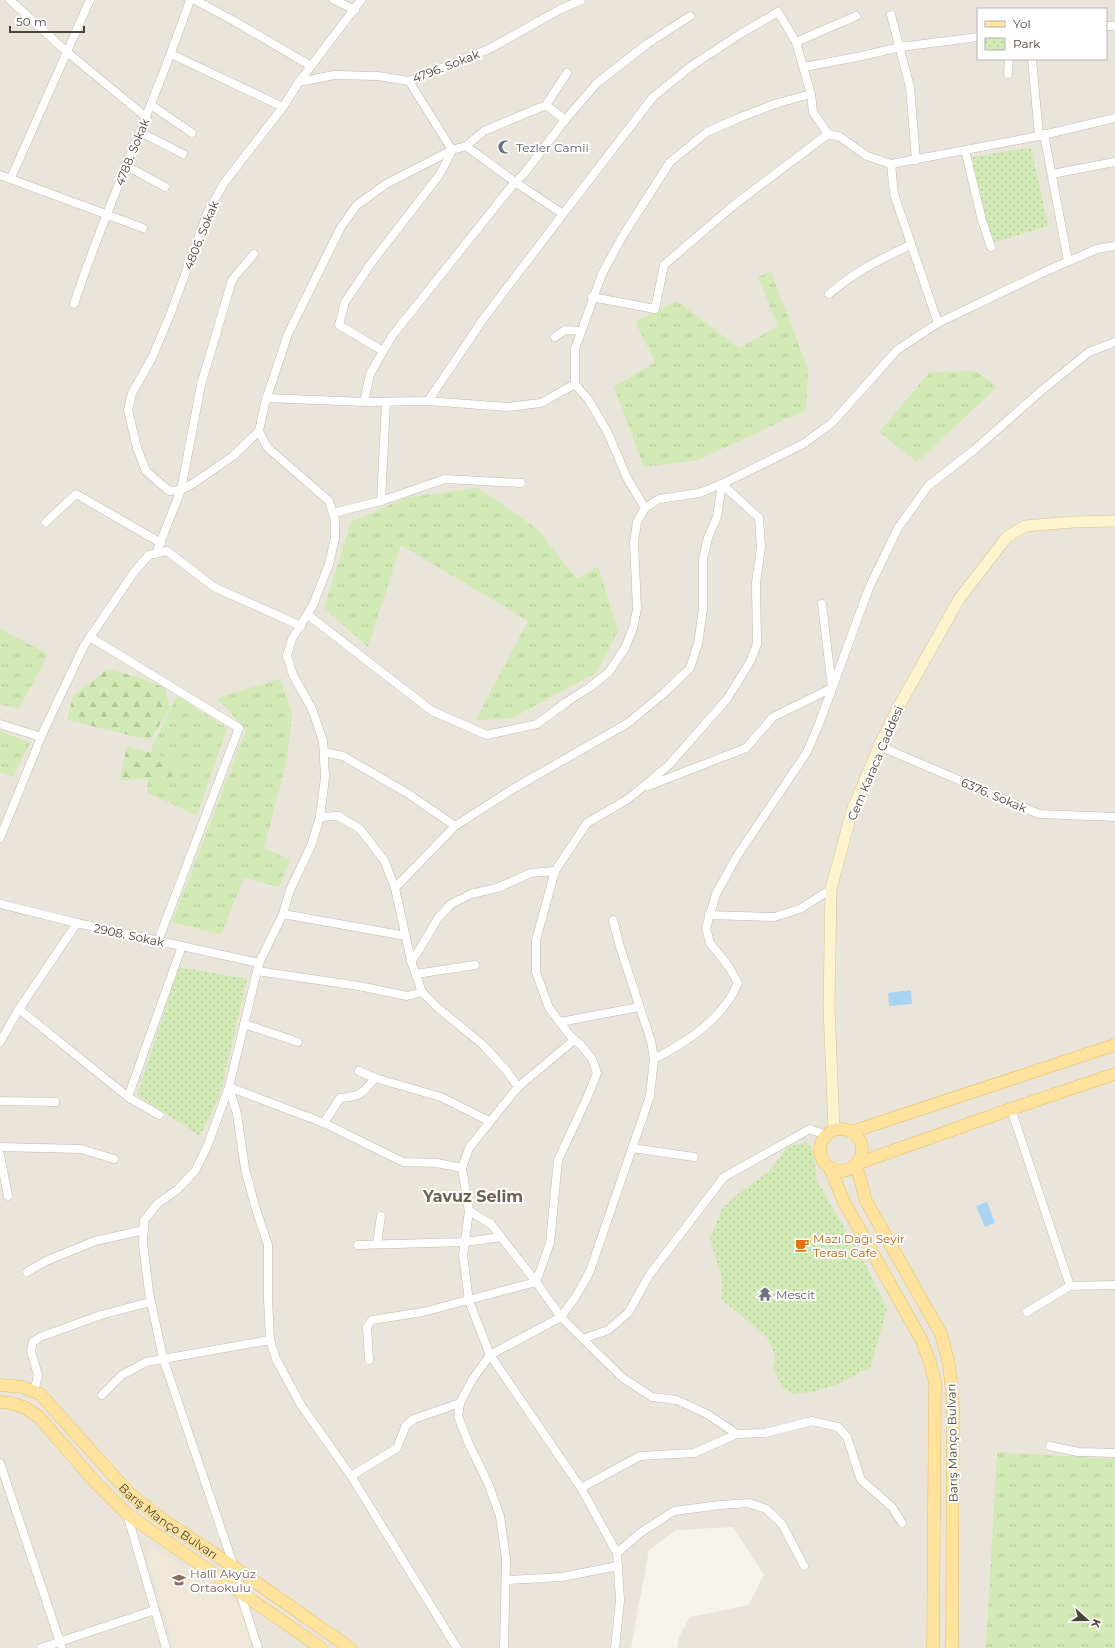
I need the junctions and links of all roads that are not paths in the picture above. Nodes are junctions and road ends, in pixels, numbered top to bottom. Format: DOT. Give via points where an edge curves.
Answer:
graph roads {
  1 [pos="10,0"];
  2 [pos="90,0"];
  3 [pos="190,0"];
  4 [pos="195,0"];
  5 [pos="334,0"];
  6 [pos="361,0"];
  7 [pos="581,0"];
  8 [pos="355,10"];
  9 [pos="891,15"];
  10 [pos="690,16"];
  11 [pos="856,16"];
  12 [pos="977,37"];
  13 [pos="796,42"];
  14 [pos="900,47"];
  15 [pos="67,52"];
  16 [pos="171,54"];
  17 [pos="1009,60"];
  18 [pos="1032,60"];
  19 [pos="311,66"];
  20 [pos="804,67"];
  21 [pos="567,73"];
  22 [pos="1008,74"];
  23 [pos="409,81"];
  24 [pos="299,82"];
  25 [pos="811,94"];
  26 [pos="151,104"];
  27 [pos="546,105"];
  28 [pos="283,107"];
  29 [pos="146,117"];
  30 [pos="1115,118"];
  31 [pos="565,120"];
  32 [pos="140,132"];
  33 [pos="192,133"];
  34 [pos="828,134"];
  35 [pos="1041,135"];
  36 [pos="466,146"];
  37 [pos="452,150"];
  38 [pos="964,150"];
  39 [pos="183,154"];
  40 [pos="916,160"];
  41 [pos="1115,162"];
  42 [pos="891,164"];
  43 [pos="127,166"];
  44 [pos="1052,174"];
  45 [pos="0,175"];
  46 [pos="11,178"];
  47 [pos="515,182"];
  48 [pos="165,187"];
  49 [pos="107,214"];
  50 [pos="563,214"];
  51 [pos="143,228"];
  52 [pos="910,245"];
  53 [pos="1115,246"];
  54 [pos="991,247"];
  55 [pos="254,254"];
  56 [pos="1068,261"];
  57 [pos="829,294"];
  58 [pos="592,298"];
  59 [pos="74,304"];
  60 [pos="938,323"];
  61 [pos="580,331"];
  62 [pos="555,337"];
  63 [pos="1115,342"];
  64 [pos="383,351"];
  65 [pos="575,384"];
  66 [pos="266,398"];
  67 [pos="364,402"];
  68 [pos="386,402"];
  69 [pos="428,402"];
  70 [pos="259,431"];
  71 [pos="521,483"];
  72 [pos="722,484"];
  73 [pos="181,490"];
  74 [pos="380,501"];
  75 [pos="645,508"];
  76 [pos="333,513"];
  77 [pos="1115,521"];
  78 [pos="46,522"];
  79 [pos="160,543"];
  80 [pos="156,553"];
  81 [pos="822,604"];
  82 [pos="308,615"];
  83 [pos="301,626"];
  84 [pos="90,637"];
  85 [pos="832,688"];
  86 [pos="0,724"];
  87 [pos="41,737"];
  88 [pos="879,746"];
  89 [pos="324,752"];
  90 [pos="639,789"];
  91 [pos="320,817"];
  92 [pos="1115,817"];
  93 [pos="455,826"];
  94 [pos="0,838"];
  95 [pos="555,871"];
  96 [pos="395,888"];
  97 [pos="831,890"];
  98 [pos="0,904"];
  99 [pos="283,914"];
  100 [pos="709,916"];
  101 [pos="613,920"];
  102 [pos="77,923"];
  103 [pos="406,936"];
  104 [pos="158,941"];
  105 [pos="182,946"];
  106 [pos="411,961"];
  107 [pos="475,965"];
  108 [pos="258,967"];
  109 [pos="416,974"];
  110 [pos="422,992"];
  111 [pos="640,1007"];
  112 [pos="19,1009"];
  113 [pos="560,1022"];
  114 [pos="244,1024"];
  115 [pos="574,1040"];
  116 [pos="0,1042"];
  117 [pos="298,1042"];
  118 [pos="1115,1044"];
  119 [pos="654,1059"];
  120 [pos="359,1071"];
  121 [pos="1115,1074"];
  122 [pos="375,1078"];
  123 [pos="228,1087"];
  124 [pos="518,1087"];
  125 [pos="128,1098"];
  126 [pos="0,1101"];
  127 [pos="55,1102"];
  128 [pos="1011,1109"];
  129 [pos="159,1115"];
  130 [pos="489,1121"];
  131 [pos="324,1123"];
  132 [pos="850,1132"];
  133 [pos="830,1133"];
  134 [pos="0,1147"];
  135 [pos="632,1148"];
  136 [pos="0,1155"];
  137 [pos="694,1157"];
  138 [pos="114,1158"];
  139 [pos="856,1164"];
  140 [pos="462,1168"];
  141 [pos="830,1168"];
  142 [pos="8,1196"];
  143 [pos="469,1211"];
  144 [pos="381,1216"];
  145 [pos="144,1230"];
  146 [pos="501,1237"];
  147 [pos="464,1242"];
  148 [pos="377,1244"];
  149 [pos="358,1246"];
  150 [pos="27,1272"];
  151 [pos="536,1282"];
  152 [pos="1115,1285"];
  153 [pos="1070,1286"];
  154 [pos="469,1301"];
  155 [pos="150,1302"];
  156 [pos="1027,1312"];
  157 [pos="561,1317"];
  158 [pos="583,1339"];
  159 [pos="270,1340"];
  160 [pos="490,1355"];
  161 [pos="163,1358"];
  162 [pos="370,1360"];
  163 [pos="0,1384"];
  164 [pos="34,1392"];
  165 [pos="102,1395"];
  166 [pos="0,1402"];
  167 [pos="460,1402"];
  168 [pos="737,1434"];
  169 [pos="1050,1446"];
  170 [pos="1115,1453"];
  171 [pos="0,1463"];
  172 [pos="351,1476"];
  173 [pos="581,1488"];
  174 [pos="127,1514"];
  175 [pos="902,1523"];
  176 [pos="617,1553"];
  177 [pos="234,1566"];
  178 [pos="618,1566"];
  179 [pos="804,1566"];
  180 [pos="506,1580"];
  181 [pos="240,1593"];
  182 [pos="155,1610"];
  183 [pos="61,1645"];
  184 [pos="41,1648"];
  185 [pos="166,1648"];
  186 [pos="258,1648"];
  187 [pos="321,1648"];
  188 [pos="350,1648"];
  189 [pos="457,1648"];
  190 [pos="504,1648"];
  191 [pos="615,1648"];
  192 [pos="933,1648"];
  193 [pos="952,1648"];
  1 -- 15 [label="street"];
  2 -- 15 [label="street"];
  3 -- 16 [label="street, 4788. Sokak"];
  4 -- 19 [label="street"];
  5 -- 8 [label="street"];
  6 -- 8 [label="street, 4806. Sokak"];
  7 -- 23 [label="street, 4796. Sokak" via="488,49"];
  8 -- 19 [label="street, 4806. Sokak"];
  9 -- 14 [label="street"];
  10 -- 31 [label="street" via="647,44 597,83"];
  11 -- 13 [label="street"];
  12 -- 14 [label="street"];
  13 -- 20 [label="street"];
  13 -- 50 [label="street" via="778,12 690,68 653,97"];
  14 -- 20 [label="street"];
  14 -- 40 [label="street" via="910,87"];
  15 -- 29 [label="street"];
  15 -- 46 [label="street"];
  16 -- 26 [label="street, 4788. Sokak"];
  16 -- 28 [label="street"];
  17 -- 22 [label="street"];
  18 -- 35 [label="street"];
  19 -- 24 [label="street, 4806. Sokak"];
  20 -- 25 [label="street"];
  21 -- 27 [label="street"];
  23 -- 24 [label="street, 4796. Sokak" via="378,76 334,76"];
  23 -- 37 [label="street"];
  24 -- 28 [label="street, 4806. Sokak"];
  25 -- 34 [label="street" via="813,112"];
  25 -- 58 [label="street" via="741,116 707,132 670,162 622,237"];
  26 -- 29 [label="street, 4788. Sokak"];
  26 -- 33 [label="street"];
  27 -- 31 [label="street"];
  27 -- 36 [label="street" via="484,131"];
  28 -- 73 [label="street, 4806. Sokak" via="224,183 207,214 155,352 132,393 128,410 137,448 146,471 169,491"];
  29 -- 32 [label="street, 4788. Sokak"];
  30 -- 35 [label="street"];
  31 -- 47 [label="street"];
  32 -- 39 [label="street"];
  32 -- 43 [label="street, 4788. Sokak"];
  34 -- 42 [label="street" via="840,137 867,156"];
  34 -- 58 [label="street" via="734,205 664,265 655,309"];
  35 -- 38 [label="street"];
  35 -- 44 [label="street"];
  36 -- 37 [label="street"];
  36 -- 47 [label="street"];
  37 -- 64 [label="street" via="440,174 372,262 345,302 339,325"];
  37 -- 66 [label="street" via="386,184 357,205 341,227 288,334"];
  38 -- 40 [label="street"];
  38 -- 54 [label="street"];
  40 -- 42 [label="street"];
  41 -- 44 [label="street"];
  42 -- 52 [label="street" via="894,194"];
  43 -- 48 [label="street"];
  43 -- 49 [label="street, 4788. Sokak"];
  44 -- 56 [label="street"];
  45 -- 46 [label="street"];
  46 -- 49 [label="street"];
  47 -- 50 [label="street"];
  47 -- 64 [label="street" via="392,336"];
  49 -- 51 [label="street"];
  49 -- 59 [label="street, 4788. Sokak"];
  50 -- 69 [label="street" via="484,318"];
  52 -- 57 [label="street" via="847,278"];
  52 -- 60 [label="street"];
  53 -- 56 [label="street" via="1097,249"];
  55 -- 73 [label="street" via="232,280 201,385"];
  56 -- 60 [label="street"];
  58 -- 61 [label="street"];
  60 -- 72 [label="street" via="897,350 832,423 803,444"];
  61 -- 62 [label="street" via="565,330"];
  61 -- 65 [label="street" via="574,349"];
  63 -- 85 [label="street" via="1089,352 928,486 898,528 868,588"];
  64 -- 67 [label="street" via="370,374"];
  65 -- 69 [label="street" via="541,403 507,407"];
  65 -- 75 [label="street" via="588,398 608,433 627,478"];
  66 -- 67 [label="street"];
  66 -- 70 [label="street"];
  67 -- 68 [label="street"];
  68 -- 69 [label="street"];
  68 -- 74 [label="street"];
  70 -- 73 [label="street" via="233,456"];
  70 -- 76 [label="street" via="267,447 330,501"];
  71 -- 74 [label="street" via="445,479"];
  72 -- 75 [label="street" via="699,493 659,499"];
  72 -- 90 [label="street" via="759,518 761,547 756,583 757,644 750,662 727,699 670,765"];
  72 -- 93 [label="street" via="717,517 703,559 703,610 698,644 690,668 628,723 511,790"];
  73 -- 79 [label="street"];
  74 -- 76 [label="street"];
  75 -- 82 [label="street" via="637,522 634,542 637,610 625,648 609,672 537,724 487,735 432,710"];
  76 -- 82 [label="street" via="336,520 335,538 329,564"];
  77 -- 88 [label="street, Cem Karaca Caddesi" via="1025,526 1007,537 959,599"];
  78 -- 79 [label="street" via="76,494"];
  79 -- 80 [label="street"];
  80 -- 83 [label="street" via="166,551 214,587"];
  80 -- 84 [label="street" via="149,555 134,572"];
  81 -- 85 [label="street"];
  82 -- 83 [label="street"];
  83 -- 89 [label="street" via="292,639 287,656 293,675 312,709"];
  84 -- 87 [label="street"];
  84 -- 104 [label="street" via="239,728"];
  85 -- 90 [label="street" via="773,717 746,748"];
  85 -- 100 [label="street" via="807,752 737,856 716,894"];
  86 -- 87 [label="street"];
  87 -- 94 [label="street"];
  88 -- 92 [label="street, 6376. Sokak" via="1039,814"];
  88 -- 97 [label="street, Cem Karaca Caddesi" via="852,811"];
  89 -- 91 [label="street" via="325,776"];
  89 -- 93 [label="street" via="343,756 407,793"];
  90 -- 95 [label="street" via="628,799 587,823"];
  91 -- 96 [label="street" via="338,816 360,829 384,860"];
  91 -- 99 [label="street" via="311,846 290,890"];
  93 -- 96 [label="street"];
  95 -- 106 [label="street" via="531,873 497,888 471,894 451,904 438,918"];
  95 -- 113 [label="street" via="536,940 536,972 549,1008"];
  96 -- 103 [label="street"];
  97 -- 100 [label="street" via="800,909 774,917"];
  97 -- 133 [label="street, Cem Karaca Caddesi"];
  98 -- 102 [label="street, 2908. Sokak"];
  99 -- 103 [label="street"];
  99 -- 108 [label="street"];
  100 -- 119 [label="street" via="706,928 710,943 738,983 720,1010 702,1029"];
  101 -- 111 [label="street"];
  102 -- 104 [label="street, 2908. Sokak"];
  102 -- 112 [label="street"];
  103 -- 106 [label="street"];
  104 -- 105 [label="street, 2908. Sokak"];
  105 -- 108 [label="street, 2908. Sokak"];
  105 -- 125 [label="street"];
  106 -- 109 [label="street"];
  107 -- 109 [label="street"];
  108 -- 110 [label="street, 2908. Sokak" via="407,996"];
  108 -- 114 [label="street"];
  109 -- 110 [label="street"];
  110 -- 124 [label="street" via="482,1044"];
  111 -- 113 [label="street"];
  111 -- 119 [label="street"];
  112 -- 116 [label="street"];
  112 -- 125 [label="street"];
  113 -- 115 [label="street"];
  114 -- 117 [label="street"];
  114 -- 123 [label="street"];
  115 -- 124 [label="street"];
  115 -- 151 [label="street" via="592,1059 597,1073 558,1160 550,1243"];
  118 -- 132 [label="main road"];
  119 -- 135 [label="street" via="650,1096"];
  120 -- 122 [label="street"];
  121 -- 128 [label="main road"];
  122 -- 130 [label="street" via="442,1097"];
  122 -- 131 [label="street" via="356,1097 340,1098"];
  123 -- 131 [label="street"];
  123 -- 145 [label="street" via="207,1147 195,1171 177,1190 157,1204 144,1221"];
  123 -- 159 [label="street" via="238,1114 245,1169 268,1244"];
  124 -- 130 [label="street"];
  125 -- 129 [label="street"];
  126 -- 127 [label="street"];
  128 -- 139 [label="main road"];
  128 -- 153 [label="street"];
  130 -- 140 [label="street" via="469,1148"];
  131 -- 140 [label="street" via="403,1162 437,1163"];
  132 -- 133 [label="main road" via="842,1129"];
  132 -- 139 [label="main road" via="858,1138 861,1147 861,1156"];
  133 -- 141 [label="main road" via="821,1143 820,1152 823,1161"];
  133 -- 158 [label="street" via="810,1129 724,1177 650,1274 628,1313 608,1330"];
  134 -- 138 [label="street" via="81,1149"];
  135 -- 137 [label="street"];
  135 -- 157 [label="street" via="590,1271"];
  136 -- 142 [label="street"];
  139 -- 141 [label="main road" via="841,1171"];
  139 -- 193 [label="main road, Barış Manço Bulvarı" via="866,1201 941,1334 949,1364 953,1404"];
  140 -- 143 [label="street"];
  141 -- 192 [label="main road, Barış Manço Bulvarı" via="844,1202 922,1341 930,1363 934,1383"];
  143 -- 146 [label="street" via="492,1224"];
  143 -- 147 [label="street"];
  144 -- 148 [label="street"];
  145 -- 150 [label="street" via="95,1241 46,1261"];
  145 -- 155 [label="street" via="143,1244"];
  146 -- 147 [label="street"];
  146 -- 151 [label="street"];
  147 -- 148 [label="street"];
  147 -- 154 [label="street" via="463,1255"];
  148 -- 149 [label="street"];
  151 -- 154 [label="street"];
  151 -- 157 [label="street"];
  152 -- 153 [label="street"];
  153 -- 156 [label="street"];
  154 -- 160 [label="street"];
  154 -- 162 [label="street" via="372,1320 367,1327"];
  155 -- 161 [label="street"];
  155 -- 164 [label="street" via="101,1315 40,1337 33,1342 31,1351 38,1376"];
  157 -- 158 [label="street"];
  157 -- 160 [label="street"];
  158 -- 168 [label="street" via="623,1378 652,1397 677,1400 707,1414"];
  159 -- 161 [label="street"];
  159 -- 172 [label="street" via="276,1358 301,1405"];
  160 -- 167 [label="street"];
  160 -- 173 [label="street"];
  161 -- 165 [label="street" via="146,1362 122,1375"];
  161 -- 177 [label="street"];
  163 -- 164 [label="main road, Barış Manço Bulvarı"];
  164 -- 177 [label="main road, Barış Manço Bulvarı" via="40,1394 130,1492 159,1517"];
  166 -- 174 [label="main road, Barış Manço Bulvarı" via="24,1407 39,1417 94,1481"];
  167 -- 172 [label="street" via="414,1419 406,1425 397,1448"];
  167 -- 180 [label="street" via="458,1416 500,1516"];
  168 -- 173 [label="street" via="694,1452 640,1456"];
  168 -- 175 [label="street" via="765,1433 812,1421 838,1427 847,1437 861,1480 892,1507"];
  169 -- 170 [label="street" via="1078,1452"];
  171 -- 183 [label="street"];
  172 -- 189 [label="street"];
  173 -- 176 [label="street"];
  174 -- 181 [label="main road, Barış Manço Bulvarı"];
  174 -- 182 [label="street"];
  176 -- 178 [label="street"];
  176 -- 179 [label="street" via="640,1533 674,1511 749,1503 766,1509 782,1524"];
  177 -- 181 [label="street"];
  177 -- 188 [label="main road, Barış Manço Bulvarı"];
  178 -- 180 [label="street" via="562,1577"];
  178 -- 191 [label="street" via="620,1600"];
  180 -- 190 [label="street"];
  181 -- 186 [label="street"];
  181 -- 187 [label="main road, Barış Manço Bulvarı"];
  182 -- 183 [label="street"];
  182 -- 185 [label="street"];
  183 -- 184 [label="street"];
}
